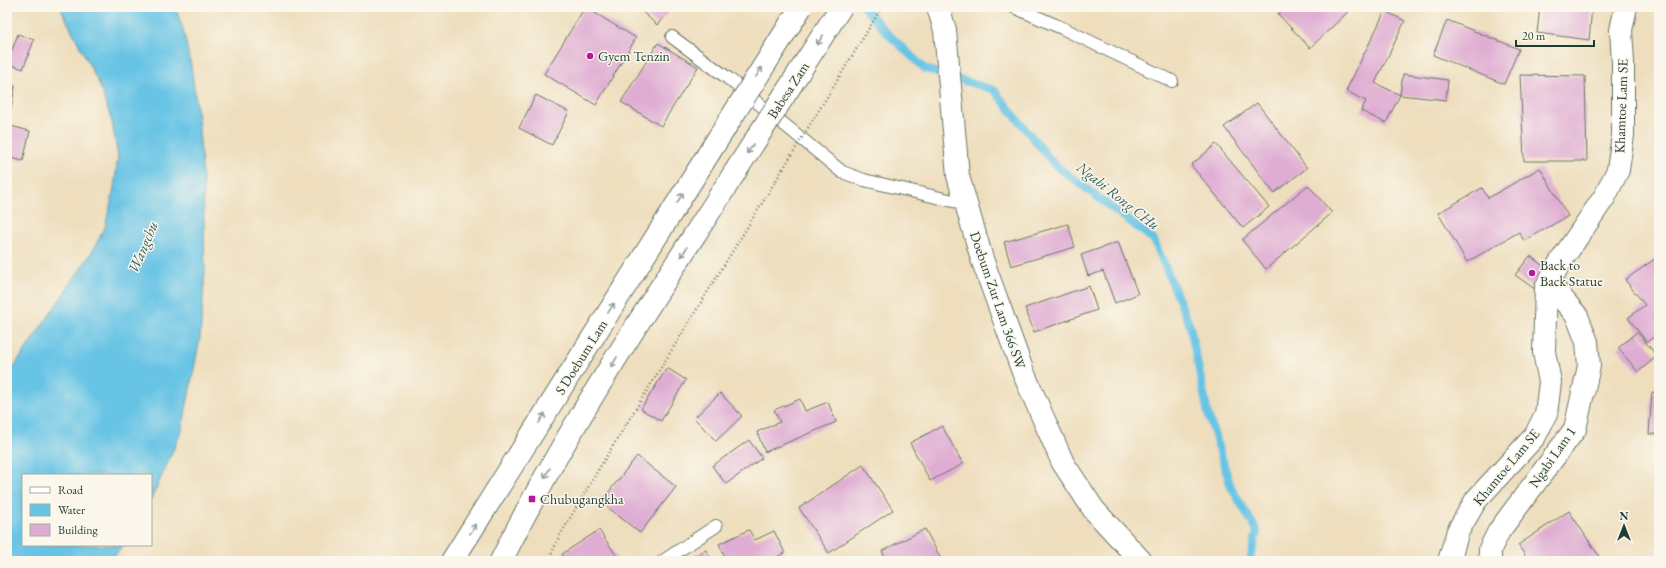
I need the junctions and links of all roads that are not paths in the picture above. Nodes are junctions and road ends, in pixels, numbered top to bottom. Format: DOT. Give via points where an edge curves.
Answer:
graph roads {
  1 [pos="801,7"];
  2 [pos="841,7"];
  3 [pos="938,7"];
  4 [pos="1014,7"];
  5 [pos="1626,7"];
  6 [pos="672,37"];
  7 [pos="1172,81"];
  8 [pos="966,204"];
  9 [pos="1549,283"];
  10 [pos="716,526"];
  11 [pos="452,561"];
  12 [pos="501,561"];
  13 [pos="663,561"];
  14 [pos="1141,561"];
  15 [pos="1449,561"];
  16 [pos="1490,561"];
  11 -- 1 [label="main road, S Doebum Lam, one-way, bridge"];
  2 -- 12 [label="main road, Babesa Zam, one-way, bridge" via="617,356 532,499"];
  3 -- 8 [label="main road, Doebum Zur Lam 366 SW" via="945,30 958,176"];
  4 -- 7 [label="lane"];
  5 -- 9 [label="main road, Khamtoe Lam SE" via="1621,30 1623,135 1618,170 1605,196"];
  6 -- 8 [label="lane" via="730,79 842,172 864,180"];
  8 -- 14 [label="main road, Doebum Zur Lam 366 SW" via="982,259 1023,372 1063,463 1094,510"];
  9 -- 15 [label="main road, Khamtoe Lam SE" via="1546,288 1544,321 1544,352 1550,382 1546,414 1535,436 1476,500 1458,531"];
  9 -- 16 [label="main road, Ngabi Lam 1" via="1576,316 1587,342 1589,366 1575,429 1499,531 1490,549"];
  10 -- 13 [label="lane"];
}
